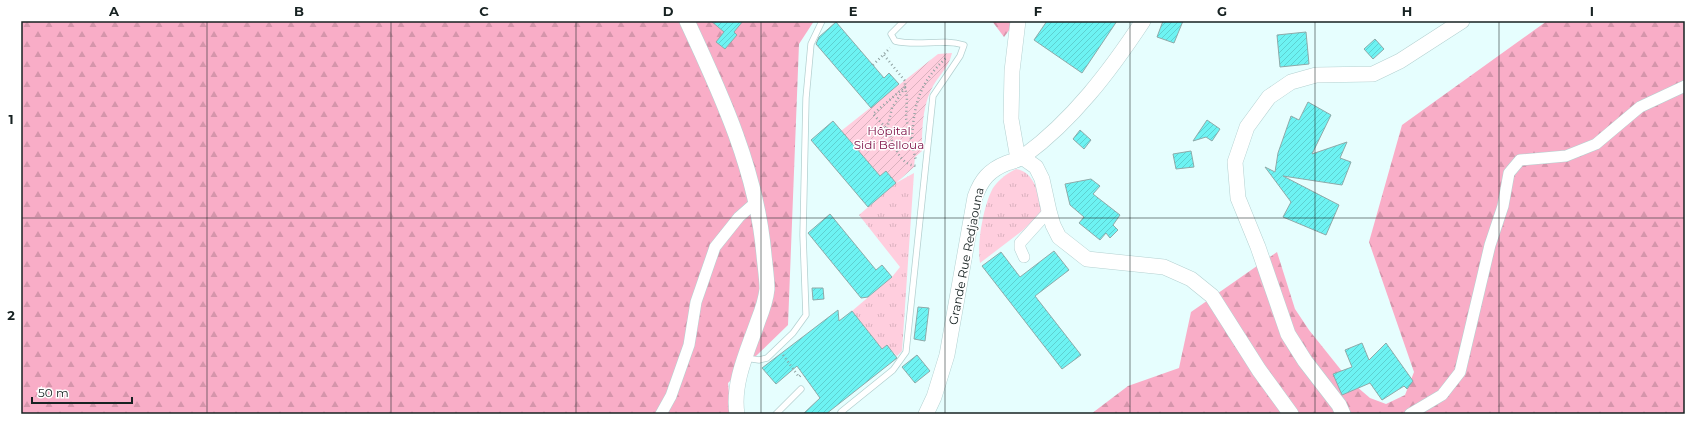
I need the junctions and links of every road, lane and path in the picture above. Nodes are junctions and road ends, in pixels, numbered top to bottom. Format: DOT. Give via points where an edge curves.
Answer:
graph roads {
  1 [pos="688,21"];
  2 [pos="822,21"];
  3 [pos="904,21"];
  4 [pos="1018,21"];
  5 [pos="1143,21"];
  6 [pos="1462,21"];
  7 [pos="895,41"];
  8 [pos="884,55"];
  9 [pos="873,65"];
  10 [pos="1685,86"];
  11 [pos="905,87"];
  12 [pos="887,129"];
  13 [pos="1020,158"];
  14 [pos="918,166"];
  15 [pos="924,180"];
  16 [pos="756,202"];
  17 [pos="1048,211"];
  18 [pos="1024,257"];
  19 [pos="745,358"];
  20 [pos="788,361"];
  21 [pos="802,374"];
  22 [pos="801,389"];
  23 [pos="661,414"];
  24 [pos="737,414"];
  25 [pos="776,414"];
  26 [pos="843,414"];
  27 [pos="926,414"];
  28 [pos="1291,414"];
  29 [pos="1343,414"];
  30 [pos="1410,414"];
  1 -- 16 [label="street" via="734,128"];
  2 -- 19 [label="lane" via="811,44 806,98 803,235 806,315 794,332 766,358"];
  3 -- 7 [label="lane" via="891,34"];
  4 -- 13 [label="street" via="1012,71 1011,119"];
  5 -- 13 [label="street, Grande Rue Redjaouna" via="1123,52 1059,128"];
  6 -- 29 [label="street" via="1400,61 1373,74 1316,75 1291,82 1269,98 1247,127 1234,162 1238,198 1288,334"];
  7 -- 8 [label="path"];
  7 -- 15 [label="lane" via="906,44 953,41 964,45 960,56 933,96"];
  8 -- 9 [label="path"];
  8 -- 11 [label="path" via="905,81"];
  10 -- 30 [label="street" via="1640,107 1596,144 1566,156 1520,160 1509,173 1503,206 1490,245 1460,372 1442,395"];
  11 -- 12 [label="path" via="892,108"];
  11 -- 12 [label="path" via="873,114"];
  11 -- 14 [label="path" via="906,118"];
  12 -- 14 [label="path" via="900,158 909,166"];
  13 -- 17 [label="street" via="1036,167 1042,179"];
  13 -- 27 [label="street, Grande Rue Redjaouna" via="986,174 980,183 947,355 934,398"];
  14 -- 15 [label="path"];
  15 -- 26 [label="lane" via="906,352 893,370 841,412"];
  16 -- 19 [label="street" via="762,228 767,290"];
  16 -- 23 [label="street" via="739,217 715,247 696,302 689,345 671,396"];
  17 -- 18 [label="street" via="1020,243"];
  17 -- 28 [label="street" via="1060,237 1087,259 1164,267 1191,279 1212,296 1259,370"];
  19 -- 24 [label="street" via="735,403"];
  20 -- 21 [label="path" via="799,378"];
  22 -- 25 [label="lane"];
}
